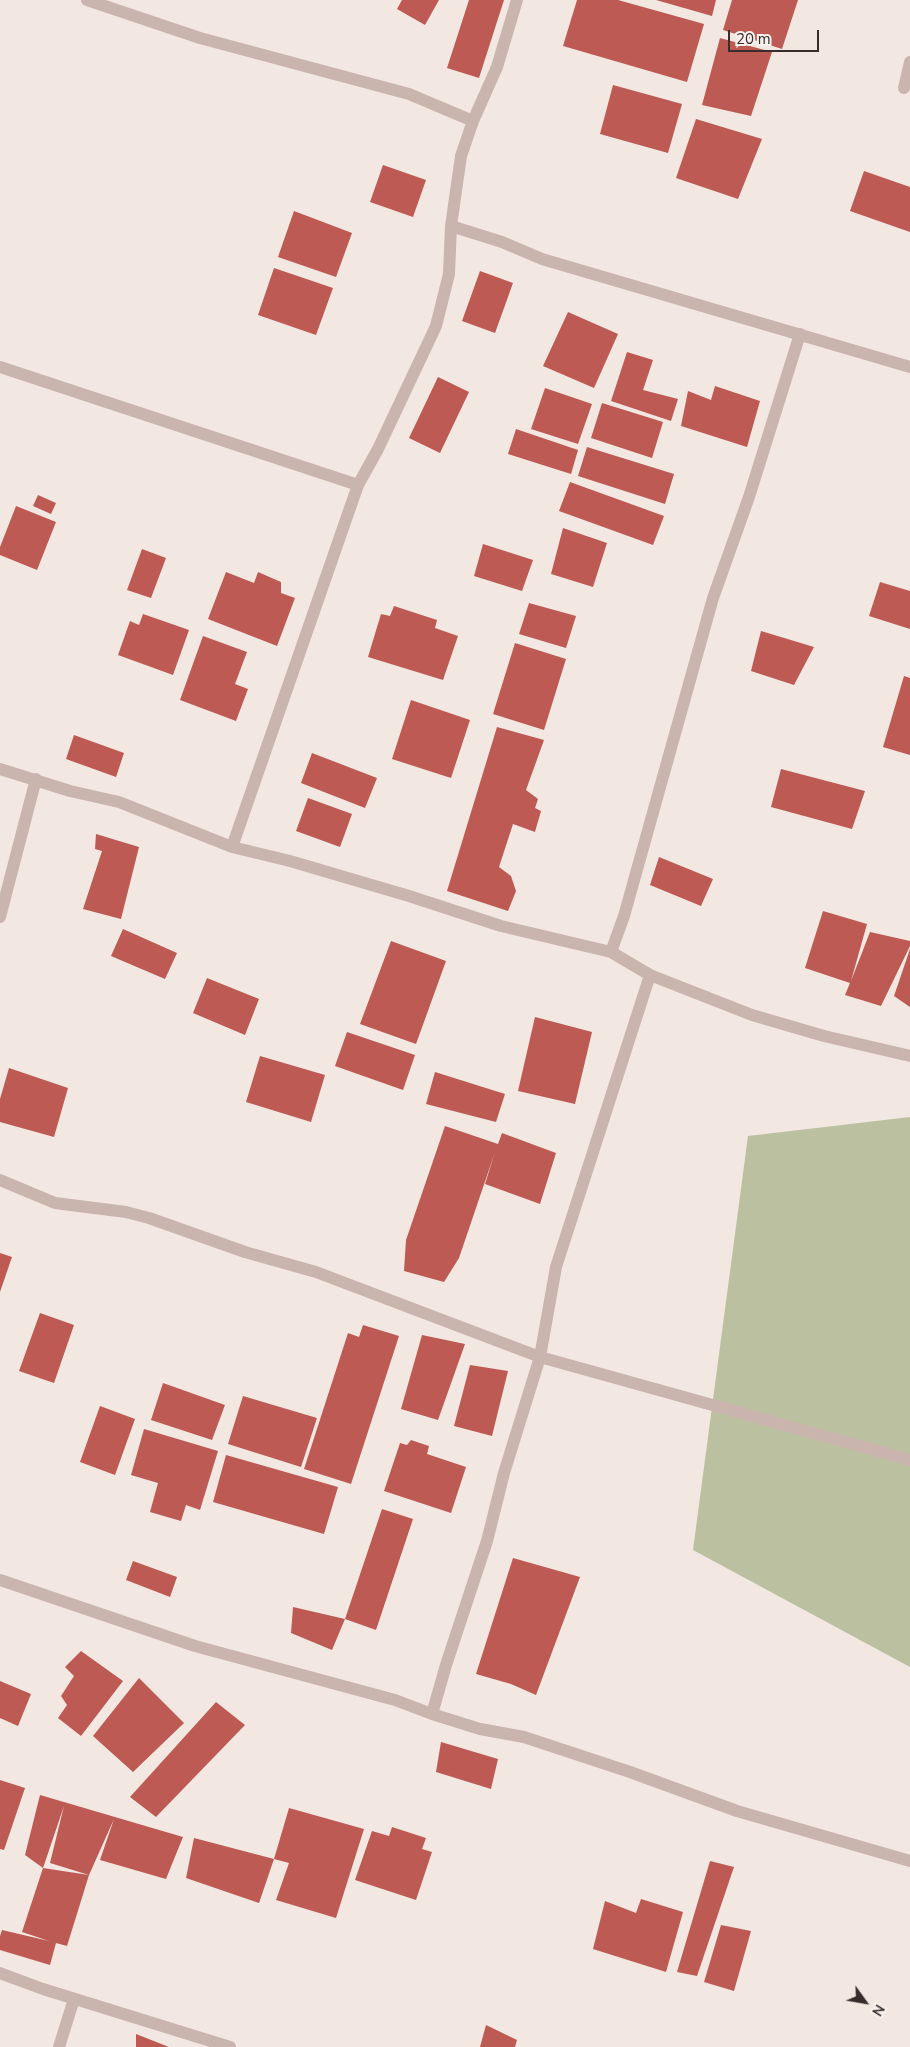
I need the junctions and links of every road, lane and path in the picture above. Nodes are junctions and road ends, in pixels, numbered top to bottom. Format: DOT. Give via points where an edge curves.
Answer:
graph roads {
  1 [pos="87,0"];
  2 [pos="517,0"];
  3 [pos="910,62"];
  4 [pos="904,88"];
  5 [pos="473,121"];
  6 [pos="451,226"];
  7 [pos="800,334"];
  8 [pos="0,367"];
  9 [pos="910,367"];
  10 [pos="358,485"];
  11 [pos="0,769"];
  12 [pos="36,779"];
  13 [pos="232,847"];
  14 [pos="0,917"];
  15 [pos="611,952"];
  16 [pos="650,974"];
  17 [pos="910,1056"];
  18 [pos="0,1180"];
  19 [pos="540,1357"];
  20 [pos="910,1460"];
  21 [pos="0,1580"];
  22 [pos="432,1714"];
  23 [pos="910,1860"];
  24 [pos="0,1973"];
  25 [pos="74,1998"];
  26 [pos="59,2047"];
  27 [pos="230,2047"];
  1 -- 5 [label="street" via="200,38 409,94"];
  2 -- 5 [label="street" via="497,67"];
  3 -- 4 [label="street"];
  5 -- 6 [label="street" via="461,156"];
  6 -- 7 [label="street" via="542,259"];
  6 -- 10 [label="street" via="449,274 436,326"];
  7 -- 9 [label="street"];
  7 -- 15 [label="street" via="750,497 713,598 624,916"];
  8 -- 10 [label="street"];
  10 -- 13 [label="street"];
  11 -- 12 [label="street"];
  12 -- 13 [label="street" via="119,802"];
  12 -- 14 [label="street"];
  13 -- 15 [label="street" via="409,896 501,926"];
  15 -- 16 [label="street"];
  16 -- 17 [label="street" via="752,1015"];
  16 -- 19 [label="street" via="556,1267"];
  18 -- 19 [label="street" via="55,1203 149,1218 245,1252 316,1272"];
  19 -- 20 [label="street"];
  19 -- 22 [label="street" via="487,1541"];
  21 -- 22 [label="street" via="195,1646 395,1700"];
  22 -- 23 [label="street" via="524,1738 737,1811"];
  24 -- 25 [label="street"];
  25 -- 26 [label="street"];
  25 -- 27 [label="street"];
}
